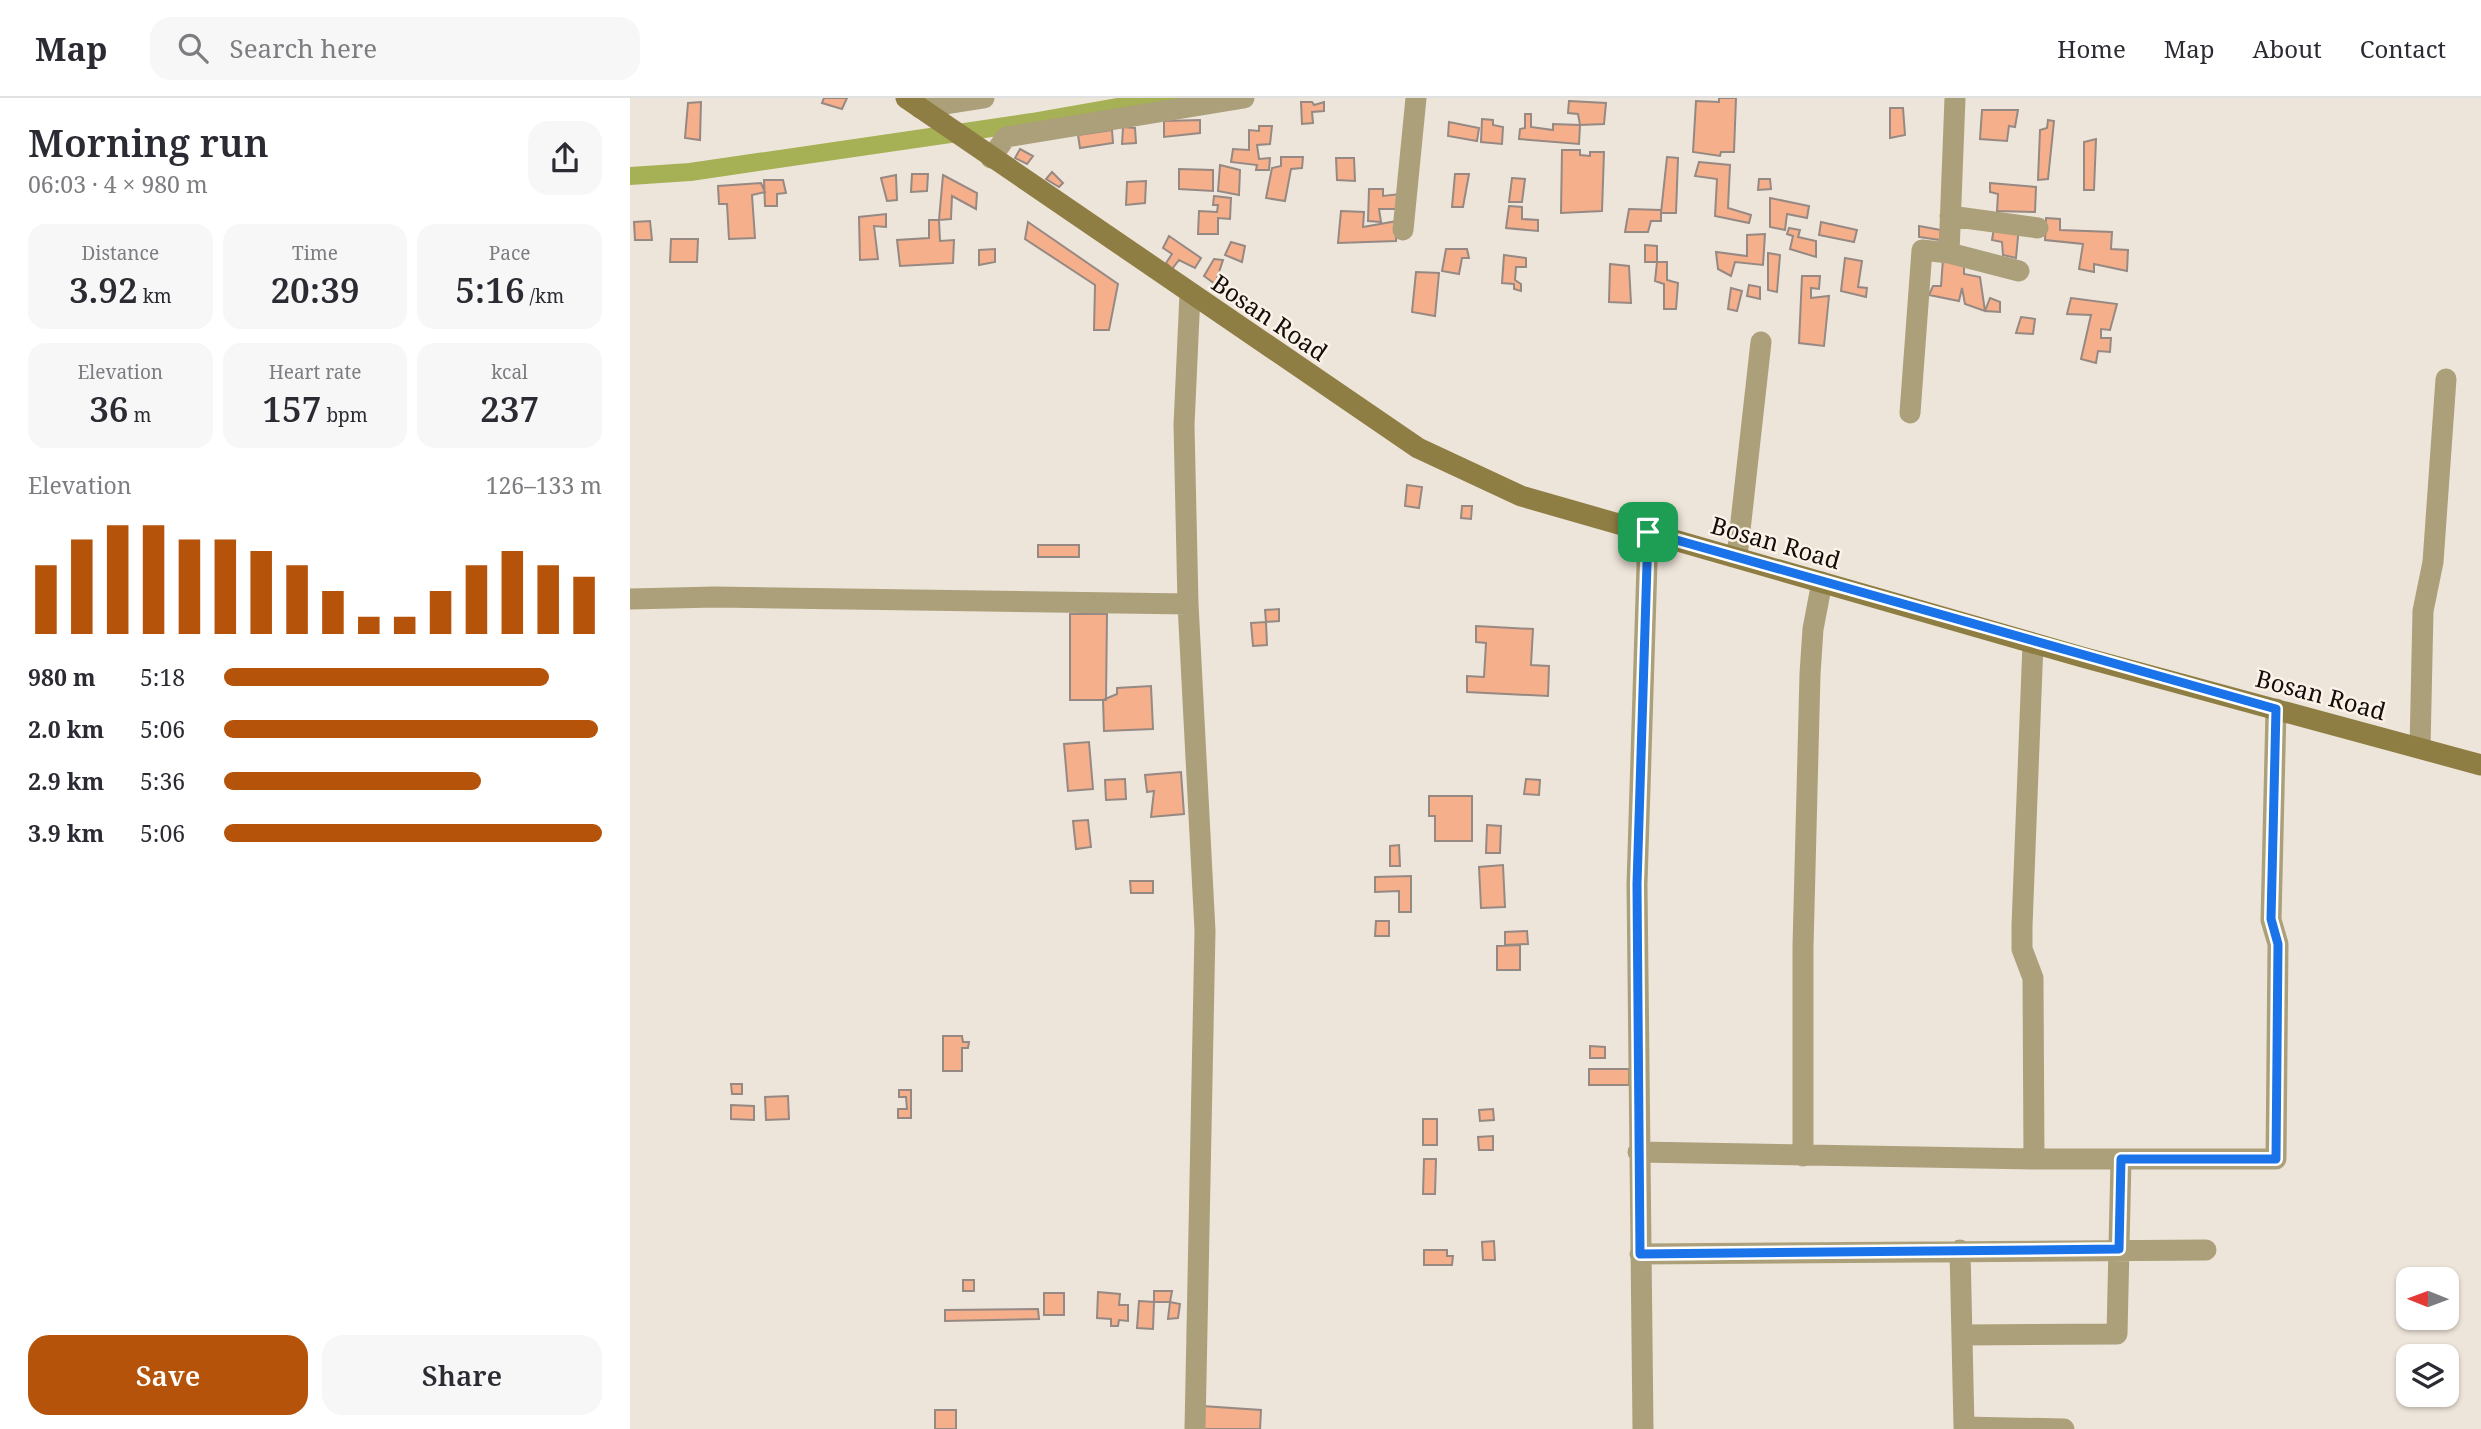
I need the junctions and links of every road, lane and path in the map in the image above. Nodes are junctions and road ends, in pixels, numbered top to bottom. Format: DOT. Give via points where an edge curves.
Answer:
graph roads {
  1 [pos="984,98"];
  2 [pos="1244,98"];
  3 [pos="1416,98"];
  4 [pos="1955,98"];
  5 [pos="921,109"];
  6 [pos="985,153"];
  7 [pos="1950,216"];
  8 [pos="2038,229"];
  9 [pos="1403,230"];
  10 [pos="1949,253"];
  11 [pos="2019,271"];
  12 [pos="1190,294"];
  13 [pos="1761,342"];
  14 [pos="2446,379"];
  15 [pos="1909,413"];
  16 [pos="1648,532"];
  17 [pos="1737,558"];
  18 [pos="1822,582"];
  19 [pos="630,599"];
  20 [pos="1188,604"];
  21 [pos="2033,643"];
  22 [pos="2276,709"];
  23 [pos="2420,748"];
  24 [pos="2481,765"];
  25 [pos="1638,1152"];
  26 [pos="1802,1156"];
  27 [pos="2034,1159"];
  28 [pos="2121,1159"];
  29 [pos="2119,1249"];
  30 [pos="1960,1250"];
  31 [pos="2206,1250"];
  32 [pos="1640,1254"];
  33 [pos="1962,1335"];
  34 [pos="1195,1429"];
  35 [pos="1643,1429"];
  36 [pos="2064,1429"];
  1 -- 5 [label="street"];
  2 -- 6 [label="street" via="1006,137"];
  3 -- 9 [label="street"];
  4 -- 7 [label="street"];
  5 -- 6 [label="main road, Bosan Road"];
  6 -- 12 [label="main road, Bosan Road"];
  7 -- 8 [label="street"];
  7 -- 10 [label="street"];
  10 -- 11 [label="street"];
  10 -- 15 [label="street" via="1929,249 1922,250 1919,257"];
  12 -- 16 [label="main road, Bosan Road" via="1418,448 1521,496"];
  12 -- 20 [label="street" via="1184,425"];
  13 -- 17 [label="street"];
  14 -- 23 [label="street" via="2433,562 2423,611"];
  16 -- 17 [label="main road, Bosan Road"];
  16 -- 25 [label="street" via="1637,884"];
  17 -- 18 [label="main road, Bosan Road"];
  18 -- 21 [label="main road, Bosan Road"];
  18 -- 26 [label="street" via="1810,674"];
  19 -- 20 [label="street"];
  20 -- 34 [label="street" via="1205,931"];
  21 -- 22 [label="main road, Bosan Road"];
  21 -- 27 [label="street" via="2022,949 2033,978"];
  22 -- 23 [label="main road, Bosan Road"];
  22 -- 28 [label="street" via="2271,919 2278,944 2279,1154 2276,1159"];
  23 -- 24 [label="main road, Bosan Road"];
  25 -- 26 [label="street"];
  25 -- 32 [label="street"];
  26 -- 27 [label="street"];
  27 -- 28 [label="street"];
  28 -- 29 [label="street"];
  29 -- 30 [label="street"];
  29 -- 31 [label="street"];
  29 -- 33 [label="street" via="2117,1334"];
  30 -- 32 [label="street"];
  30 -- 33 [label="street"];
  32 -- 35 [label="street"];
  33 -- 36 [label="street" via="1966,1429"];
}
